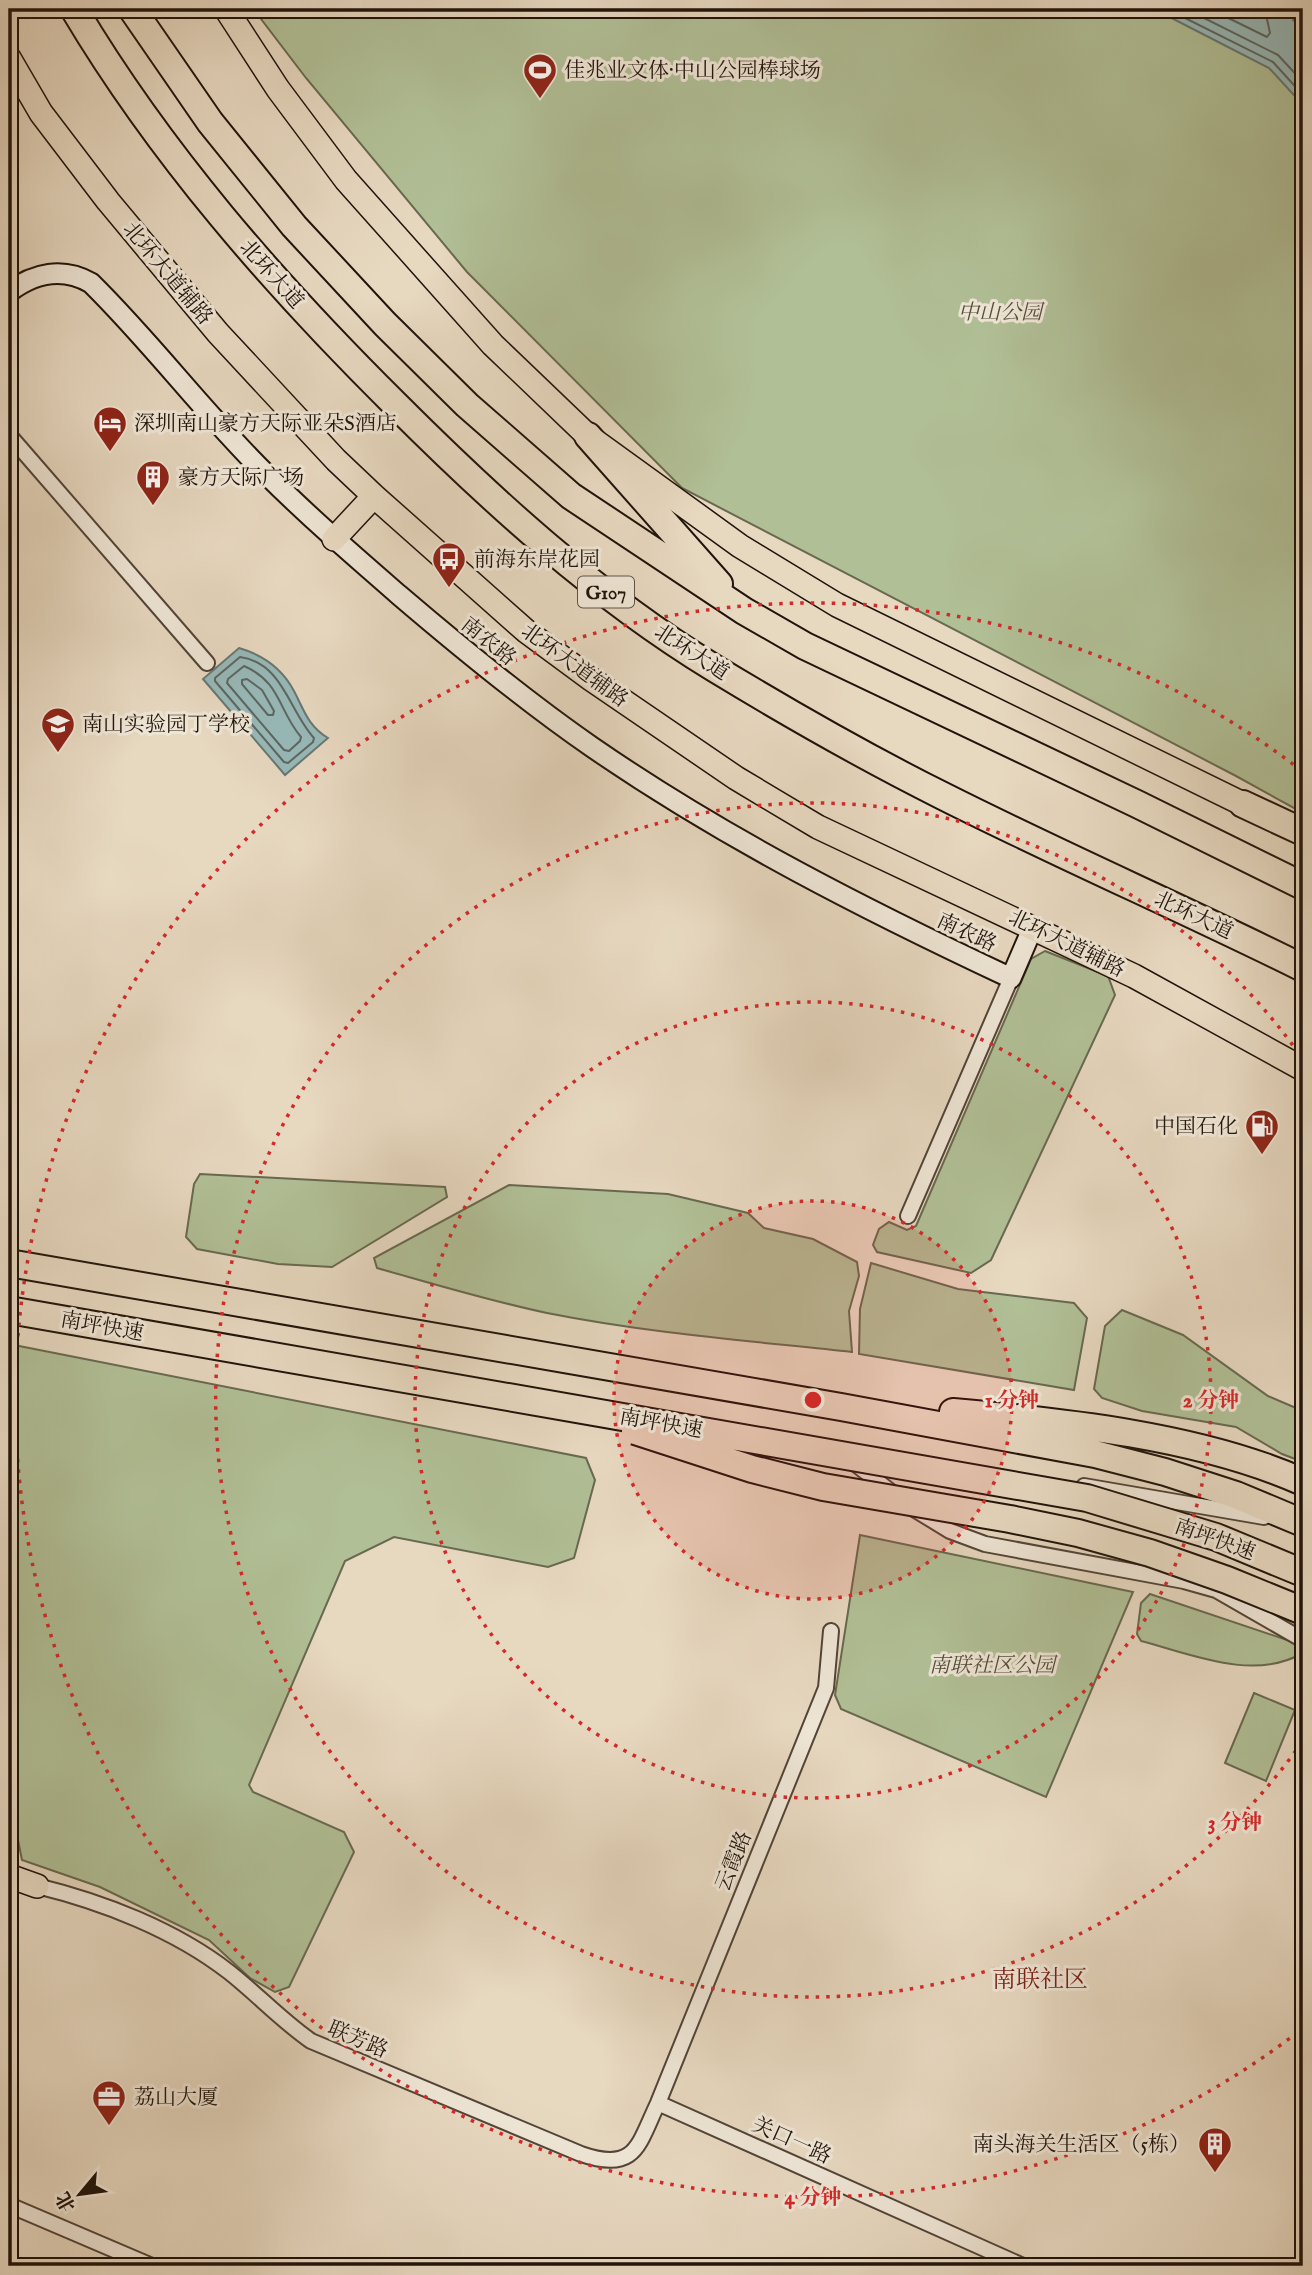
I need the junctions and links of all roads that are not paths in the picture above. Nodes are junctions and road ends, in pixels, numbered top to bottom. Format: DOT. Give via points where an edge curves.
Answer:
graph roads {
  1 [pos="74,9"];
  2 [pos="132,9"];
  3 [pos="228,11"];
  4 [pos="9,58"];
  5 [pos="9,85"];
  6 [pos="41,113"];
  7 [pos="9,292"];
  8 [pos="9,435"];
  9 [pos="587,436"];
  10 [pos="374,496"];
  11 [pos="334,539"];
  12 [pos="744,611"];
  13 [pos="207,663"];
  14 [pos="1243,804"];
  15 [pos="1303,832"];
  16 [pos="1303,887"];
  17 [pos="1033,927"];
  18 [pos="1303,968"];
  19 [pos="1011,978"];
  20 [pos="1303,1069"];
  21 [pos="908,1216"];
  22 [pos="9,1264"];
  23 [pos="9,1307"];
  24 [pos="571,1407"];
  25 [pos="841,1407"];
  26 [pos="827,1442"];
  27 [pos="1303,1482"];
  28 [pos="1303,1523"];
  29 [pos="1303,1573"];
  30 [pos="1303,1611"];
  31 [pos="831,1631"];
  32 [pos="1303,1640"];
  33 [pos="9,1877"];
  34 [pos="37,1886"];
  35 [pos="9,1893"];
  36 [pos="658,2103"];
  37 [pos="9,2206"];
  38 [pos="152,2266"];
  39 [pos="1023,2266"];
  1 -- 18 [label="highway, 北环大道 / G107" via="170,152 267,270 433,442 534,535 609,595 710,666 941,796"];
  2 -- 12 [label="highway, G107" via="210,122 294,226 458,396 571,496"];
  3 -- 9 [label="main road" via="345,180 494,345"];
  4 -- 6 [label="main road, 北环大道辅路"];
  5 -- 6 [label="main road"];
  6 -- 10 [label="main road, 北环大道辅路" via="218,333"];
  7 -- 11 [label="street, 南农路" via="46,274 78,275 92,283 202,408"];
  8 -- 13 [label="street"];
  9 -- 12 [label="highway"];
  9 -- 14 [label="main road" via="740,546 837,605"];
  10 -- 11 [label="main road"];
  10 -- 17 [label="main road, 北环大道辅路" via="526,631 736,778 818,827"];
  11 -- 19 [label="street, 南农路" via="524,698 646,783 825,888"];
  12 -- 16 [label="highway, G107" via="870,679"];
  14 -- 15 [label="highway"];
  17 -- 19 [label="street, 南农路"];
  17 -- 20 [label="main road, 北环大道辅路" via="1134,976"];
  19 -- 21 [label="street, 南农路"];
  22 -- 25 [label="highway"];
  23 -- 24 [label="highway, 南坪快速, bridge"];
  23 -- 26 [label="street"];
  24 -- 29 [label="highway, 南坪快速, bridge" via="1087,1498 1216,1537"];
  24 -- 30 [label="highway, bridge" via="681,1448 823,1487 1010,1519 1126,1546"];
  25 -- 27 [label="highway" via="1001,1416 1114,1432 1232,1457"];
  25 -- 28 [label="highway" via="1095,1454 1236,1495"];
  26 -- 28 [label="street"];
  26 -- 32 [label="street" via="950,1531 985,1544 1216,1590"];
  31 -- 36 [label="street, 云霞路" via="826,1688"];
  33 -- 34 [label="main road"];
  34 -- 35 [label="main road"];
  34 -- 36 [label="street, 联芳路" via="96,1902 183,1943 227,1971 311,2042 596,2160 616,2161 633,2153"];
  36 -- 39 [label="street, 关口一路"];
  37 -- 38 [label="street"];
}
